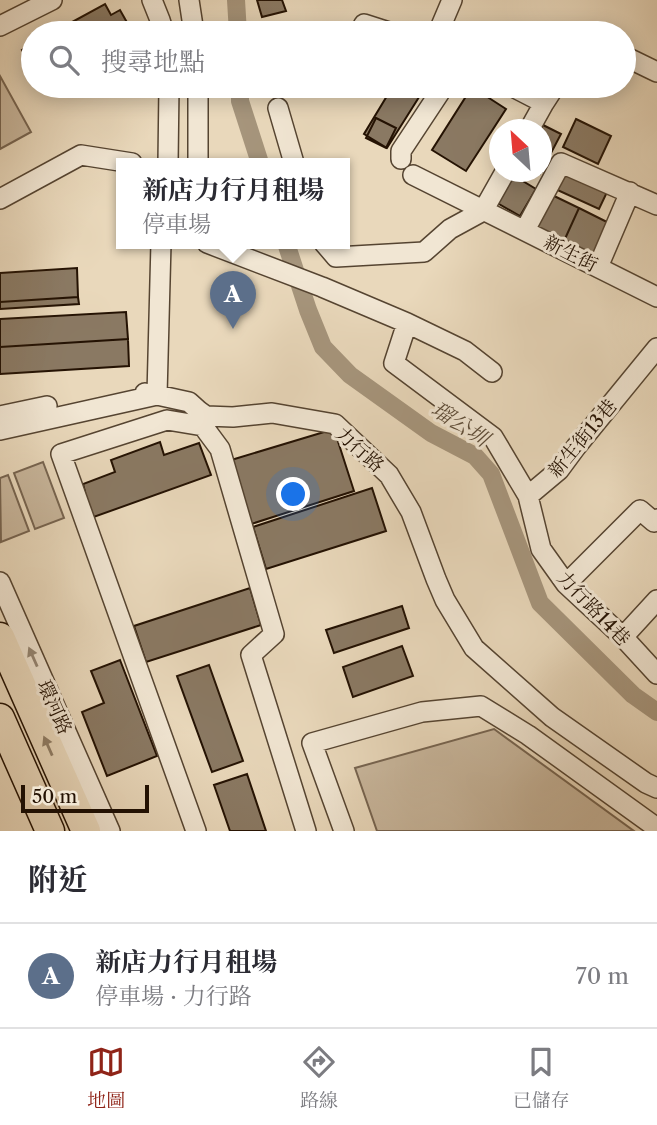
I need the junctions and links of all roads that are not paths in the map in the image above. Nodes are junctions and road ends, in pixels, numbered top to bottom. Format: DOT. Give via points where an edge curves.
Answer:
graph roads {
  1 [pos="52,0"];
  2 [pos="152,0"];
  3 [pos="189,0"];
  4 [pos="452,0"];
  5 [pos="36,5"];
  6 [pos="160,21"];
  7 [pos="192,21"];
  8 [pos="443,21"];
  9 [pos="0,26"];
  10 [pos="636,62"];
  11 [pos="657,72"];
  12 [pos="169,98"];
  13 [pos="198,98"];
  14 [pos="436,98"];
  15 [pos="534,98"];
  16 [pos="547,98"];
  17 [pos="544,103"];
  18 [pos="278,108"];
  19 [pos="535,119"];
  20 [pos="168,158"];
  21 [pos="198,158"];
  22 [pos="293,158"];
  23 [pos="116,160"];
  24 [pos="499,182"];
  25 [pos="630,192"];
  26 [pos="0,199"];
  27 [pos="657,205"];
  28 [pos="483,211"];
  29 [pos="525,230"];
  30 [pos="161,249"];
  31 [pos="223,249"];
  32 [pos="330,250"];
  33 [pos="598,267"];
  34 [pos="319,286"];
  35 [pos="657,297"];
  36 [pos="407,323"];
  37 [pos="657,348"];
  38 [pos="492,372"];
  39 [pos="157,395"];
  40 [pos="0,416"];
  41 [pos="0,430"];
  42 [pos="528,496"];
  43 [pos="657,519"];
  44 [pos="0,582"];
  45 [pos="566,584"];
  46 [pos="657,600"];
  47 [pos="0,637"];
  48 [pos="623,637"];
  49 [pos="657,674"];
  50 [pos="0,718"];
  51 [pos="657,788"];
  52 [pos="657,828"];
  53 [pos="50,831"];
  54 [pos="86,831"];
  55 [pos="110,831"];
  56 [pos="196,831"];
  57 [pos="306,831"];
  58 [pos="344,831"];
  1 -- 5 [label="street"];
  2 -- 6 [label="street"];
  3 -- 7 [label="street"];
  4 -- 8 [label="street"];
  5 -- 9 [label="street"];
  10 -- 11 [label="street"];
  12 -- 20 [label="street"];
  13 -- 21 [label="street"];
  14 -- 28 [label="street, 新生街" via="401,151 407,167"];
  15 -- 17 [label="street"];
  16 -- 17 [label="street"];
  17 -- 19 [label="street"];
  18 -- 22 [label="street"];
  23 -- 26 [label="street" via="81,155"];
  24 -- 28 [label="street"];
  25 -- 27 [label="street"];
  25 -- 29 [label="street" via="561,163"];
  25 -- 33 [label="street"];
  28 -- 29 [label="street, 新生街"];
  28 -- 32 [label="street" via="450,229 424,252"];
  29 -- 33 [label="street, 新生街"];
  30 -- 39 [label="street"];
  31 -- 34 [label="street"];
  32 -- 34 [label="street"];
  33 -- 35 [label="street, 新生街"];
  34 -- 36 [label="street"];
  36 -- 38 [label="street" via="465,351"];
  36 -- 42 [label="street, 新生街13巷" via="394,363 493,437"];
  37 -- 42 [label="street, 新生街13巷" via="559,470"];
  39 -- 40 [label="street" via="120,390"];
  39 -- 41 [label="street, 力行路"];
  39 -- 51 [label="street, 力行路" via="189,402 206,415 272,413 335,424 389,475 411,512 445,600 474,648 552,717"];
  42 -- 45 [label="street, 力行路14巷" via="541,549"];
  43 -- 45 [label="street" via="654,522 640,510"];
  55 -- 44 [label="street, 環河路, one-way"];
  45 -- 48 [label="street, 力行路14巷"];
  46 -- 48 [label="street"];
  54 -- 47 [label="highway, 環河路, one-way"];
  48 -- 49 [label="street, 力行路14巷"];
  50 -- 53 [label="highway"];
  52 -- 58 [label="street" via="481,706 422,712 312,743"];
  56 -- 57 [label="street" via="61,454 167,420 203,426 220,449 274,634 251,655"];
}
